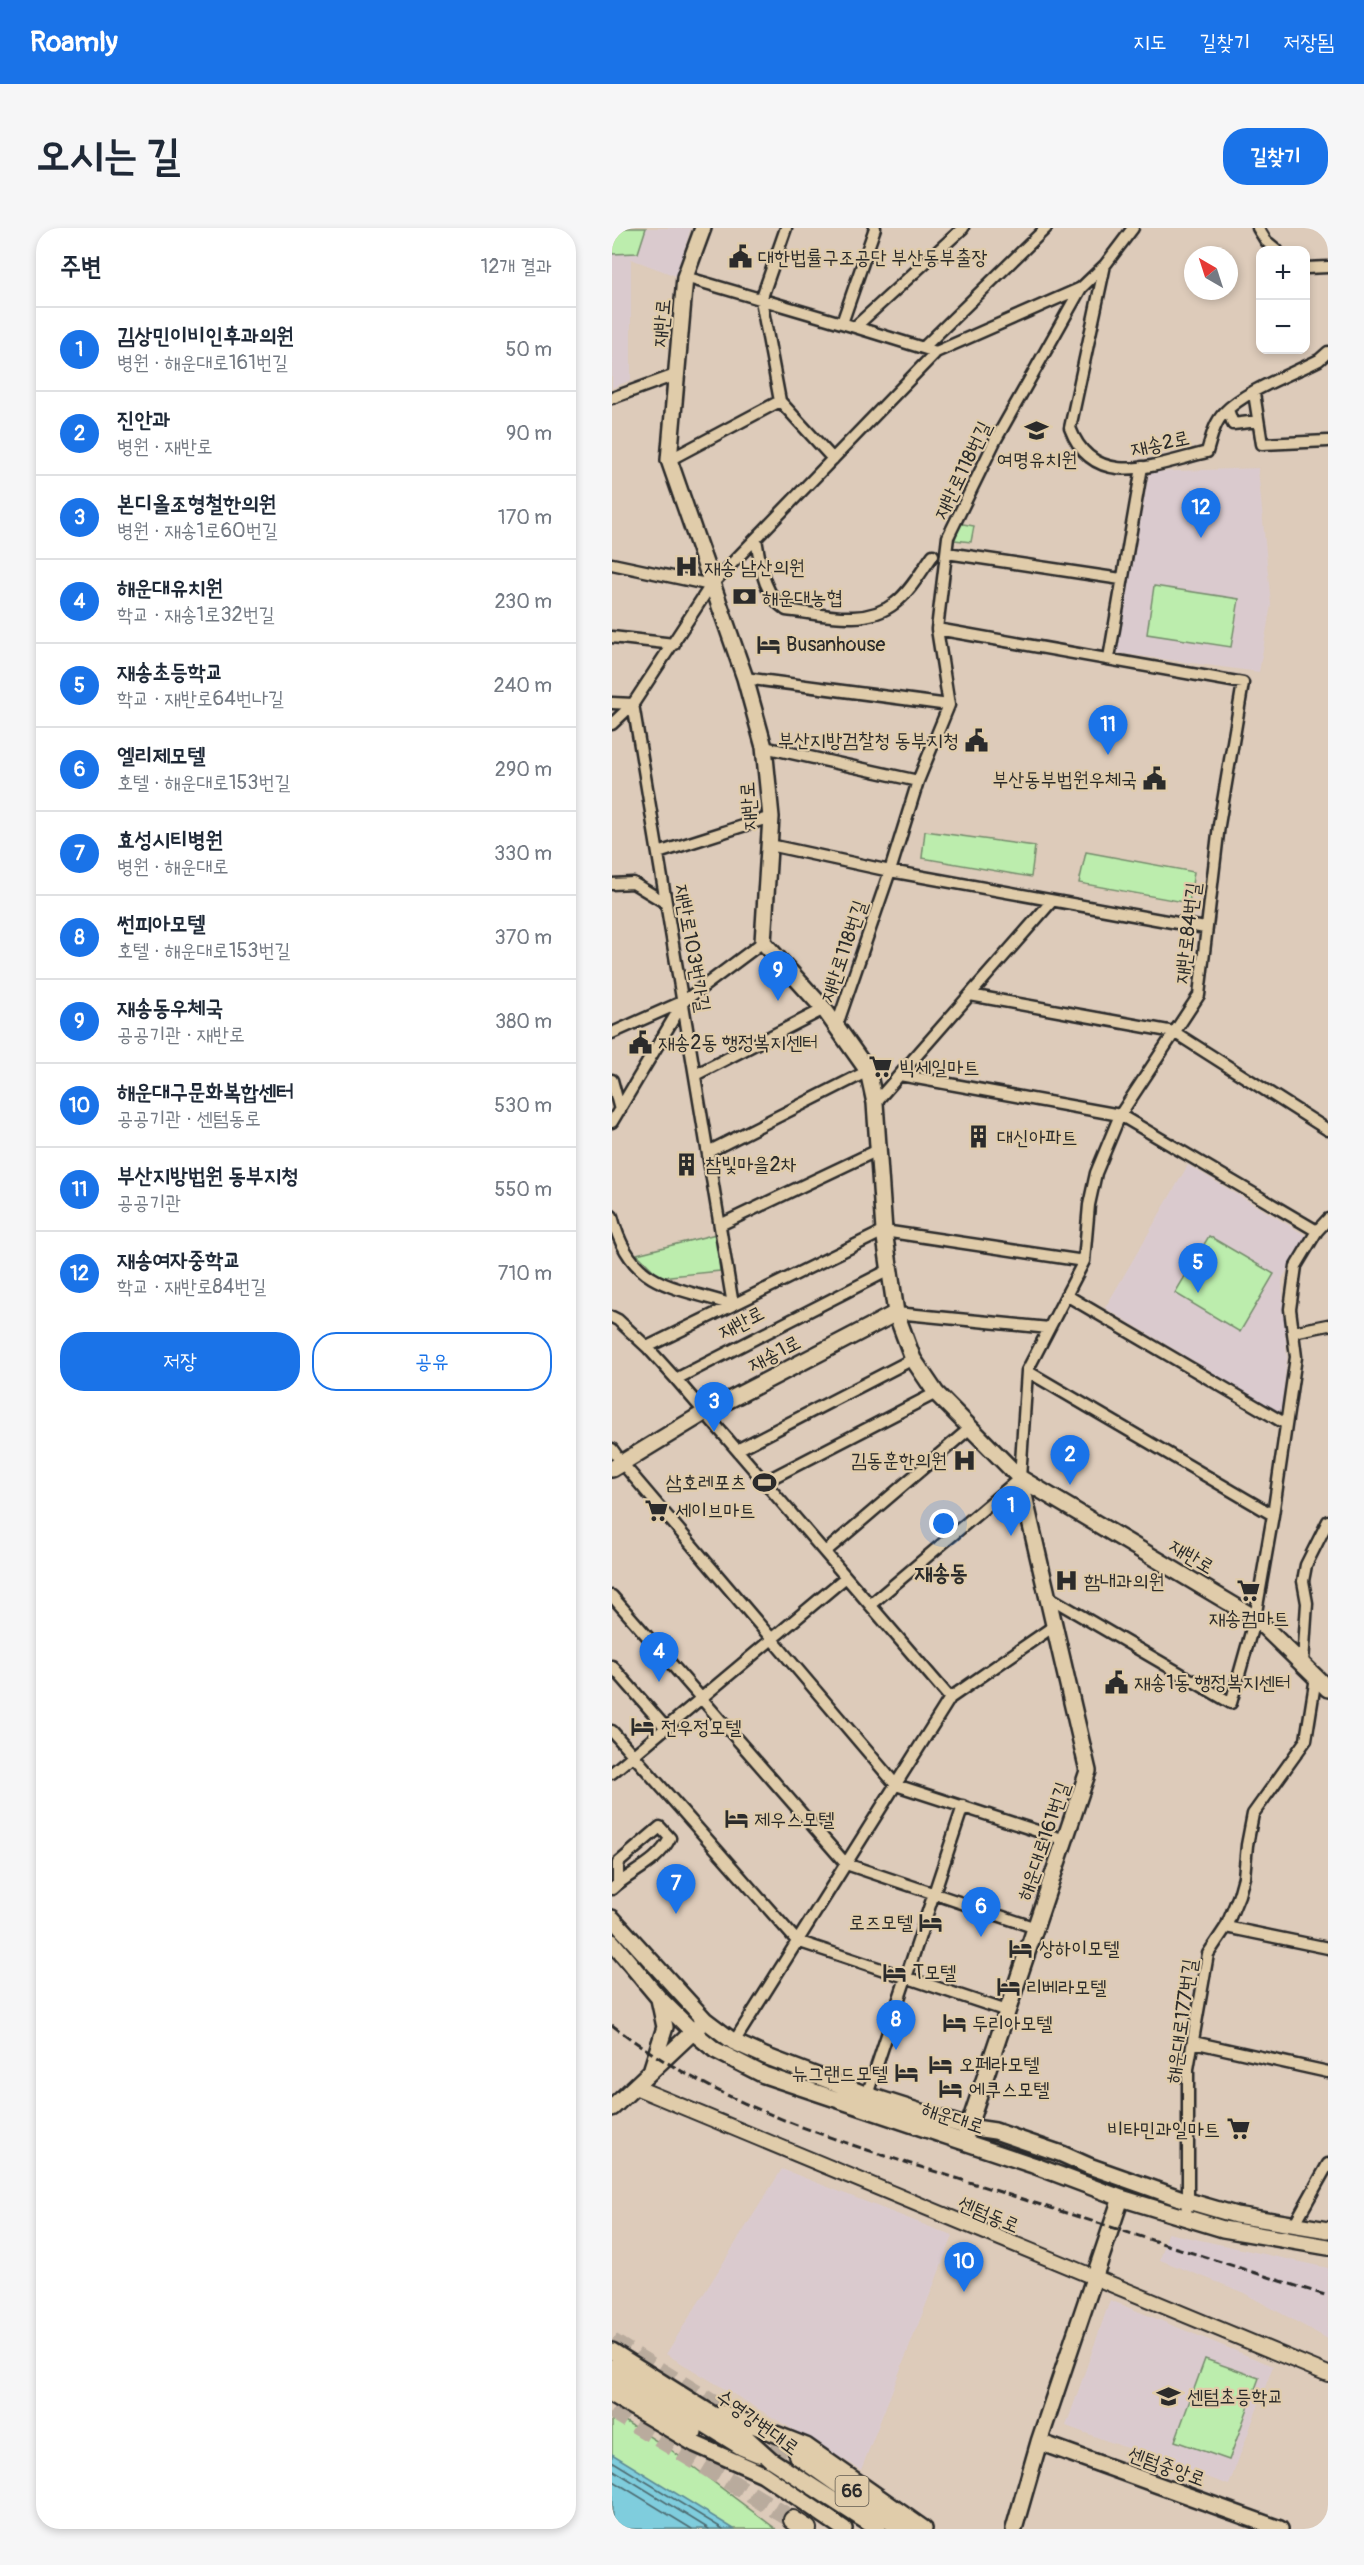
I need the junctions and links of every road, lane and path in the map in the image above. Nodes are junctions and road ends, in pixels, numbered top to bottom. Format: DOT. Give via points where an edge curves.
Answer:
graph roads {
  1 [pos="703,228"];
  2 [pos="786,228"];
  3 [pos="875,228"];
  4 [pos="963,228"];
  5 [pos="1046,228"];
  6 [pos="1133,228"];
  7 [pos="1258,228"];
  8 [pos="1272,246"];
  9 [pos="1105,265"];
  10 [pos="1328,267"];
  11 [pos="1310,268"];
  12 [pos="686,277"];
  13 [pos="1081,288"];
  14 [pos="761,300"];
  15 [pos="842,323"];
  16 [pos="855,327"];
  17 [pos="923,348"];
  18 [pos="936,352"];
  19 [pos="1328,352"];
  20 [pos="678,374"];
  21 [pos="1254,393"];
  22 [pos="612,398"];
  23 [pos="780,401"];
  24 [pos="1228,410"];
  25 [pos="1258,421"];
  26 [pos="1328,441"];
  27 [pos="833,459"];
  28 [pos="669,460"];
  29 [pos="1142,467"];
  30 [pos="756,539"];
  31 [pos="946,553"];
  32 [pos="933,555"];
  33 [pos="612,564"];
  34 [pos="1121,579"];
  35 [pos="711,585"];
  36 [pos="937,628"];
  37 [pos="612,637"];
  38 [pos="674,644"];
  39 [pos="1109,658"];
  40 [pos="745,678"];
  41 [pos="612,703"];
  42 [pos="633,704"];
  43 [pos="949,705"];
  44 [pos="612,724"];
  45 [pos="764,747"];
  46 [pos="918,782"];
  47 [pos="771,817"];
  48 [pos="770,845"];
  49 [pos="658,853"];
  50 [pos="890,871"];
  51 [pos="612,884"];
  52 [pos="1052,901"];
  53 [pos="666,903"];
  54 [pos="1205,928"];
  55 [pos="763,942"];
  56 [pos="970,995"];
  57 [pos="684,1001"];
  58 [pos="824,1010"];
  59 [pos="837,1025"];
  60 [pos="1174,1032"];
  61 [pos="612,1033"];
  62 [pos="868,1071"];
  63 [pos="695,1075"];
  64 [pos="900,1075"];
  65 [pos="612,1080"];
  66 [pos="875,1103"];
  67 [pos="620,1110"];
  68 [pos="1120,1115"];
  69 [pos="612,1122"];
  70 [pos="1328,1130"];
  71 [pos="878,1150"];
  72 [pos="708,1152"];
  73 [pos="612,1216"];
  74 [pos="1328,1219"];
  75 [pos="720,1225"];
  76 [pos="884,1231"];
  77 [pos="1317,1231"];
  78 [pos="1084,1261"];
  79 [pos="890,1270"];
  80 [pos="1066,1295"];
  81 [pos="733,1305"];
  82 [pos="896,1313"];
  83 [pos="612,1317"];
  84 [pos="1328,1325"];
  85 [pos="1049,1328"];
  86 [pos="1293,1332"];
  87 [pos="647,1347"];
  88 [pos="913,1359"];
  89 [pos="1027,1371"];
  90 [pos="676,1379"];
  91 [pos="936,1394"];
  92 [pos="704,1413"];
  93 [pos="1286,1424"];
  94 [pos="969,1428"];
  95 [pos="612,1449"];
  96 [pos="737,1450"];
  97 [pos="617,1466"];
  98 [pos="1020,1478"];
  99 [pos="764,1482"];
  100 [pos="1273,1515"];
  101 [pos="1328,1521"];
  102 [pos="825,1552"];
  103 [pos="846,1577"];
  104 [pos="612,1596"];
  105 [pos="1047,1596"];
  106 [pos="870,1605"];
  107 [pos="1255,1618"];
  108 [pos="1054,1626"];
  109 [pos="771,1640"];
  110 [pos="1303,1663"];
  111 [pos="612,1666"];
  112 [pos="1316,1677"];
  113 [pos="1328,1689"];
  114 [pos="950,1698"];
  115 [pos="700,1699"];
  116 [pos="666,1728"];
  117 [pos="612,1731"];
  118 [pos="633,1756"];
  119 [pos="612,1773"];
  120 [pos="896,1785"];
  121 [pos="963,1806"];
  122 [pos="1065,1840"];
  123 [pos="846,1864"];
  124 [pos="615,1886"];
  125 [pos="934,1893"];
  126 [pos="612,1918"];
  127 [pos="1226,1927"];
  128 [pos="1035,1928"];
  129 [pos="797,1941"];
  130 [pos="612,1942"];
  131 [pos="1328,1948"];
  132 [pos="906,1977"];
  133 [pos="658,1996"];
  134 [pos="1007,2011"];
  135 [pos="705,2020"];
  136 [pos="693,2032"];
  137 [pos="734,2042"];
  138 [pos="1193,2042"];
  139 [pos="1328,2072"];
  140 [pos="650,2073"];
  141 [pos="635,2087"];
  142 [pos="867,2095"];
  143 [pos="612,2108"];
  144 [pos="966,2134"];
  145 [pos="1328,2164"];
  146 [pos="1121,2198"];
  147 [pos="1188,2201"];
  148 [pos="1185,2217"];
  149 [pos="1293,2225"];
  150 [pos="1328,2230"];
  151 [pos="1328,2247"];
  152 [pos="1095,2279"];
  153 [pos="612,2351"];
  154 [pos="612,2367"];
  155 [pos="1328,2374"];
  156 [pos="612,2380"];
  157 [pos="612,2395"];
  158 [pos="690,2401"];
  159 [pos="1039,2442"];
  160 [pos="798,2455"];
  161 [pos="771,2460"];
  162 [pos="763,2474"];
  163 [pos="844,2529"];
  164 [pos="878,2529"];
  165 [pos="903,2529"];
  166 [pos="924,2529"];
  167 [pos="1014,2529"];
  168 [pos="1280,2529"];
  1 -- 12 [label="main road, 재반로"];
  2 -- 14 [label="street"];
  3 -- 15 [label="street"];
  4 -- 16 [label="street"];
  5 -- 17 [label="street"];
  6 -- 9 [label="street"];
  7 -- 8 [label="street"];
  9 -- 13 [label="street"];
  9 -- 29 [label="street, 재송2로" via="1070,428 1081,449 1100,465 1119,469"];
  10 -- 11 [label="street"];
  12 -- 14 [label="street"];
  12 -- 20 [label="main road, 재반로"];
  13 -- 18 [label="street"];
  13 -- 31 [label="street, 재반로118번길" via="995,441 948,537"];
  14 -- 15 [label="street"];
  14 -- 23 [label="street"];
  15 -- 16 [label="street"];
  16 -- 17 [label="street"];
  17 -- 18 [label="street"];
  18 -- 27 [label="street"];
  19 -- 21 [label="street, 재송2로"];
  20 -- 22 [label="street"];
  20 -- 28 [label="main road, 재반로"];
  21 -- 24 [label="street, 재송2로"];
  21 -- 25 [label="street"];
  23 -- 27 [label="street"];
  23 -- 28 [label="street"];
  24 -- 25 [label="street" via="1233,424"];
  24 -- 29 [label="street, 재송2로" via="1214,429 1206,452"];
  25 -- 26 [label="street" via="1262,444"];
  27 -- 30 [label="street"];
  28 -- 35 [label="main road, 재반로"];
  29 -- 34 [label="street"];
  30 -- 32 [label="street" via="761,576 777,604 786,610 862,618 879,614 897,602"];
  30 -- 35 [label="street"];
  31 -- 34 [label="street"];
  31 -- 36 [label="street, 재반로118번길"];
  33 -- 35 [label="street"];
  34 -- 39 [label="street"];
  35 -- 38 [label="street"];
  35 -- 40 [label="main road, 재반로"];
  36 -- 39 [label="street"];
  36 -- 43 [label="street, 재반로118번길"];
  37 -- 38 [label="street"];
  38 -- 42 [label="street"];
  39 -- 54 [label="street, 재반로84번길" via="1244,683"];
  40 -- 43 [label="street"];
  40 -- 45 [label="main road, 재반로"];
  41 -- 42 [label="street"];
  42 -- 44 [label="street"];
  42 -- 49 [label="street, 재반로103번가길"];
  43 -- 46 [label="street, 재반로118번길"];
  45 -- 46 [label="street"];
  45 -- 47 [label="main road, 재반로"];
  46 -- 50 [label="street, 재반로118번길"];
  47 -- 48 [label="main road, 재반로"];
  47 -- 49 [label="street"];
  48 -- 50 [label="street"];
  48 -- 55 [label="main road, 재반로"];
  49 -- 53 [label="street, 재반로103번가길"];
  50 -- 52 [label="street"];
  50 -- 59 [label="street, 재반로118번길"];
  51 -- 53 [label="street" via="633,883"];
  52 -- 54 [label="street"];
  52 -- 56 [label="street"];
  53 -- 57 [label="street, 재반로103번가길"];
  54 -- 60 [label="street, 재반로84번길" via="1198,996"];
  55 -- 57 [label="street"];
  55 -- 58 [label="main road, 재반로"];
  56 -- 60 [label="street"];
  56 -- 64 [label="street"];
  57 -- 61 [label="street"];
  57 -- 63 [label="street, 재반로103번가길"];
  57 -- 67 [label="street"];
  58 -- 59 [label="main road, 재반로"];
  58 -- 63 [label="street"];
  59 -- 62 [label="main road, 재반로"];
  60 -- 68 [label="street, 재반로84번길"];
  60 -- 70 [label="street"];
  62 -- 66 [label="main road, 재반로"];
  62 -- 72 [label="street"];
  63 -- 72 [label="street, 재반로103번가길"];
  64 -- 66 [label="street"];
  64 -- 68 [label="street"];
  65 -- 67 [label="street"];
  66 -- 71 [label="main road, 재반로"];
  67 -- 69 [label="street"];
  68 -- 77 [label="street"];
  68 -- 78 [label="street, 재반로84번길" via="1096,1173"];
  71 -- 75 [label="street"];
  71 -- 76 [label="main road, 재반로"];
  72 -- 75 [label="street, 재반로103번가길"];
  73 -- 81 [label="street" via="618,1239 638,1269 652,1279"];
  74 -- 77 [label="street"];
  75 -- 81 [label="street, 재반로103번가길"];
  76 -- 78 [label="street"];
  76 -- 79 [label="main road, 재반로"];
  76 -- 81 [label="street"];
  77 -- 86 [label="street" via="1296,1266 1290,1309"];
  78 -- 80 [label="street, 재반로84번길"];
  79 -- 82 [label="main road, 재반로"];
  79 -- 90 [label="street, 재반로"];
  80 -- 85 [label="street, 재반로84번길"];
  80 -- 93 [label="street"];
  81 -- 87 [label="street"];
  82 -- 85 [label="street"];
  82 -- 88 [label="main road, 재반로"];
  82 -- 92 [label="main road, 재송1로"];
  83 -- 87 [label="street"];
  84 -- 86 [label="street"];
  85 -- 89 [label="street, 재반로84번길"];
  86 -- 93 [label="street" via="1296,1358"];
  87 -- 90 [label="street"];
  88 -- 91 [label="main road, 재반로"];
  88 -- 96 [label="street"];
  89 -- 98 [label="street, 재반로84번길"];
  89 -- 100 [label="street"];
  90 -- 92 [label="street"];
  91 -- 94 [label="main road, 재반로"];
  91 -- 99 [label="street"];
  92 -- 96 [label="street"];
  92 -- 97 [label="main road, 재송1로"];
  93 -- 100 [label="street"];
  94 -- 98 [label="main road, 재반로"];
  94 -- 102 [label="street"];
  95 -- 97 [label="street"];
  96 -- 99 [label="street"];
  97 -- 109 [label="street"];
  98 -- 105 [label="main road, 해운대로161번길"];
  98 -- 106 [label="street"];
  98 -- 107 [label="main road, 재반로"];
  99 -- 102 [label="street"];
  100 -- 107 [label="street"];
  101 -- 110 [label="street" via="1306,1565 1303,1581 1307,1604"];
  102 -- 103 [label="street"];
  103 -- 106 [label="street"];
  103 -- 109 [label="street"];
  104 -- 115 [label="street"];
  105 -- 107 [label="street" via="1231,1703"];
  105 -- 108 [label="main road, 해운대로161번길"];
  106 -- 114 [label="street"];
  107 -- 110 [label="main road, 재반로"];
  108 -- 114 [label="street"];
  108 -- 122 [label="main road, 해운대로161번길" via="1088,1771"];
  109 -- 115 [label="street"];
  109 -- 120 [label="street"];
  110 -- 112 [label="main road, 재반로"];
  111 -- 116 [label="street"];
  112 -- 113 [label="main road, 재반로"];
  112 -- 127 [label="street, 해운대로177번길" via="1306,1740 1253,1814 1244,1877"];
  114 -- 120 [label="street"];
  115 -- 116 [label="street"];
  115 -- 123 [label="street"];
  116 -- 118 [label="street"];
  117 -- 118 [label="street"];
  118 -- 119 [label="street"];
  118 -- 129 [label="street"];
  120 -- 121 [label="street"];
  120 -- 123 [label="street"];
  121 -- 122 [label="street"];
  121 -- 125 [label="street"];
  122 -- 128 [label="main road, 해운대로161번길"];
  123 -- 125 [label="street"];
  123 -- 129 [label="street"];
  124 -- 124 [label="street" via="664,1849 670,1838 660,1827 618,1863"];
  125 -- 128 [label="street"];
  125 -- 132 [label="street"];
  126 -- 135 [label="main road, 해운대로"];
  127 -- 131 [label="street"];
  127 -- 138 [label="street, 해운대로177번길" via="1208,1954"];
  128 -- 134 [label="main road, 해운대로161번길"];
  129 -- 132 [label="street"];
  129 -- 137 [label="street"];
  130 -- 133 [label="main road, 해운대로"];
  132 -- 134 [label="street"];
  132 -- 142 [label="street"];
  133 -- 136 [label="main road, 해운대로"];
  133 -- 140 [label="main road" via="665,2027"];
  134 -- 144 [label="main road, 해운대로161번길"];
  135 -- 136 [label="main road"];
  135 -- 137 [label="main road, 해운대로"];
  136 -- 140 [label="main road"];
  136 -- 144 [label="main road, 해운대로" via="715,2050 764,2075"];
  137 -- 142 [label="main road, 해운대로"];
  138 -- 139 [label="street"];
  138 -- 147 [label="street, 해운대로177번길" via="1188,2069"];
  140 -- 141 [label="main road"];
  141 -- 143 [label="main road"];
  141 -- 152 [label="street, 센텀동로"];
  142 -- 144 [label="main road, 해운대로"];
  144 -- 146 [label="main road, 해운대로" via="1033,2165"];
  144 -- 147 [label="main road, 해운대로" via="1006,2134"];
  145 -- 149 [label="street"];
  146 -- 148 [label="main road, 해운대로"];
  146 -- 152 [label="main road"];
  147 -- 148 [label="street, 해운대로177번길"];
  147 -- 149 [label="main road, 해운대로" via="1236,2216"];
  148 -- 151 [label="main road, 해운대로" via="1254,2235"];
  149 -- 150 [label="main road, 해운대로"];
  152 -- 155 [label="street, 센텀동로"];
  152 -- 159 [label="main road"];
  153 -- 158 [label="main road, 수영강변대로"];
  154 -- 161 [label="main road" via="741,2447"];
  156 -- 162 [label="main road"];
  157 -- 162 [label="main road, 수영강변대로" via="695,2444"];
  158 -- 161 [label="main road, 수영강변대로" via="739,2431"];
  158 -- 166 [label="main road" via="806,2446"];
  159 -- 167 [label="main road"];
  159 -- 168 [label="main road, 센텀중앙로"];
  160 -- 165 [label="highway, 66"];
  161 -- 164 [label="main road, 수영강변대로"];
  162 -- 163 [label="main road, 수영강변대로"];
}
